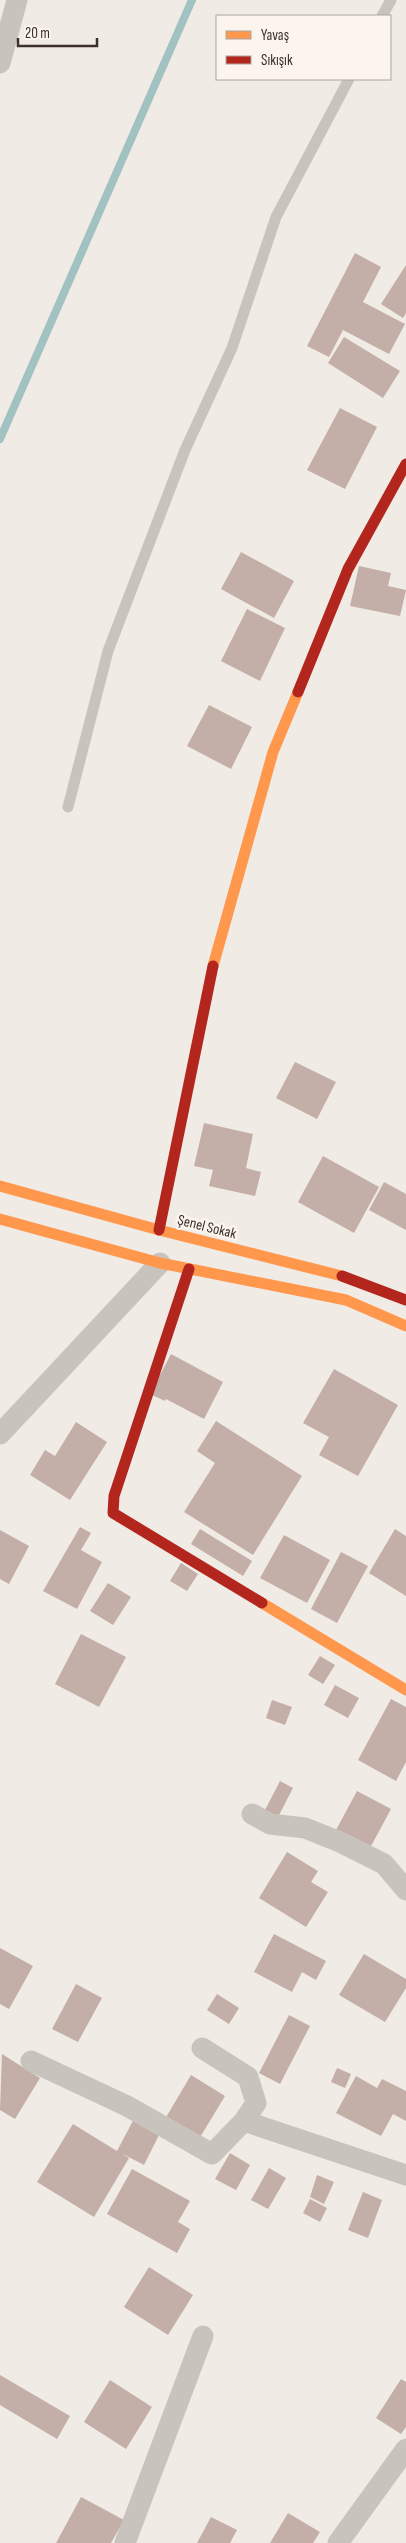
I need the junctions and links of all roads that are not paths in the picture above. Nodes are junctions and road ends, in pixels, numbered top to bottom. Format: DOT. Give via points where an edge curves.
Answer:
graph roads {
  1 [pos="17,0"];
  2 [pos="391,0"];
  3 [pos="383,15"];
  4 [pos="0,63"];
  5 [pos="348,80"];
  6 [pos="406,464"];
  7 [pos="68,807"];
  8 [pos="0,1186"];
  9 [pos="0,1219"];
  10 [pos="159,1230"];
  11 [pos="160,1264"];
  12 [pos="189,1269"];
  13 [pos="406,1300"];
  14 [pos="406,1326"];
  15 [pos="0,1434"];
  16 [pos="406,1690"];
  17 [pos="252,1814"];
  18 [pos="406,1890"];
  19 [pos="202,2048"];
  20 [pos="31,2061"];
  21 [pos="244,2121"];
  22 [pos="406,2175"];
  23 [pos="203,2336"];
  24 [pos="406,2449"];
  25 [pos="125,2543"];
  26 [pos="338,2543"];
  1 -- 4 [label="street"];
  2 -- 3 [label="lane"];
  5 -- 7 [label="lane" via="276,217 232,348 178,468 108,651"];
  6 -- 10 [label="street" via="348,569 273,752 211,975"];
  8 -- 10 [label="street, Şenel Sokak"];
  9 -- 11 [label="street"];
  10 -- 13 [label="street, Şenel Sokak" via="356,1279"];
  11 -- 12 [label="street"];
  11 -- 15 [label="street"];
  12 -- 14 [label="street" via="346,1300"];
  12 -- 16 [label="street" via="114,1496 113,1513"];
  17 -- 18 [label="street" via="270,1824 305,1828 340,1842 384,1864"];
  19 -- 21 [label="street" via="248,2077 256,2103"];
  20 -- 21 [label="street" via="127,2106 212,2154"];
  21 -- 22 [label="street"];
  23 -- 25 [label="street"];
  24 -- 26 [label="street"];
}
